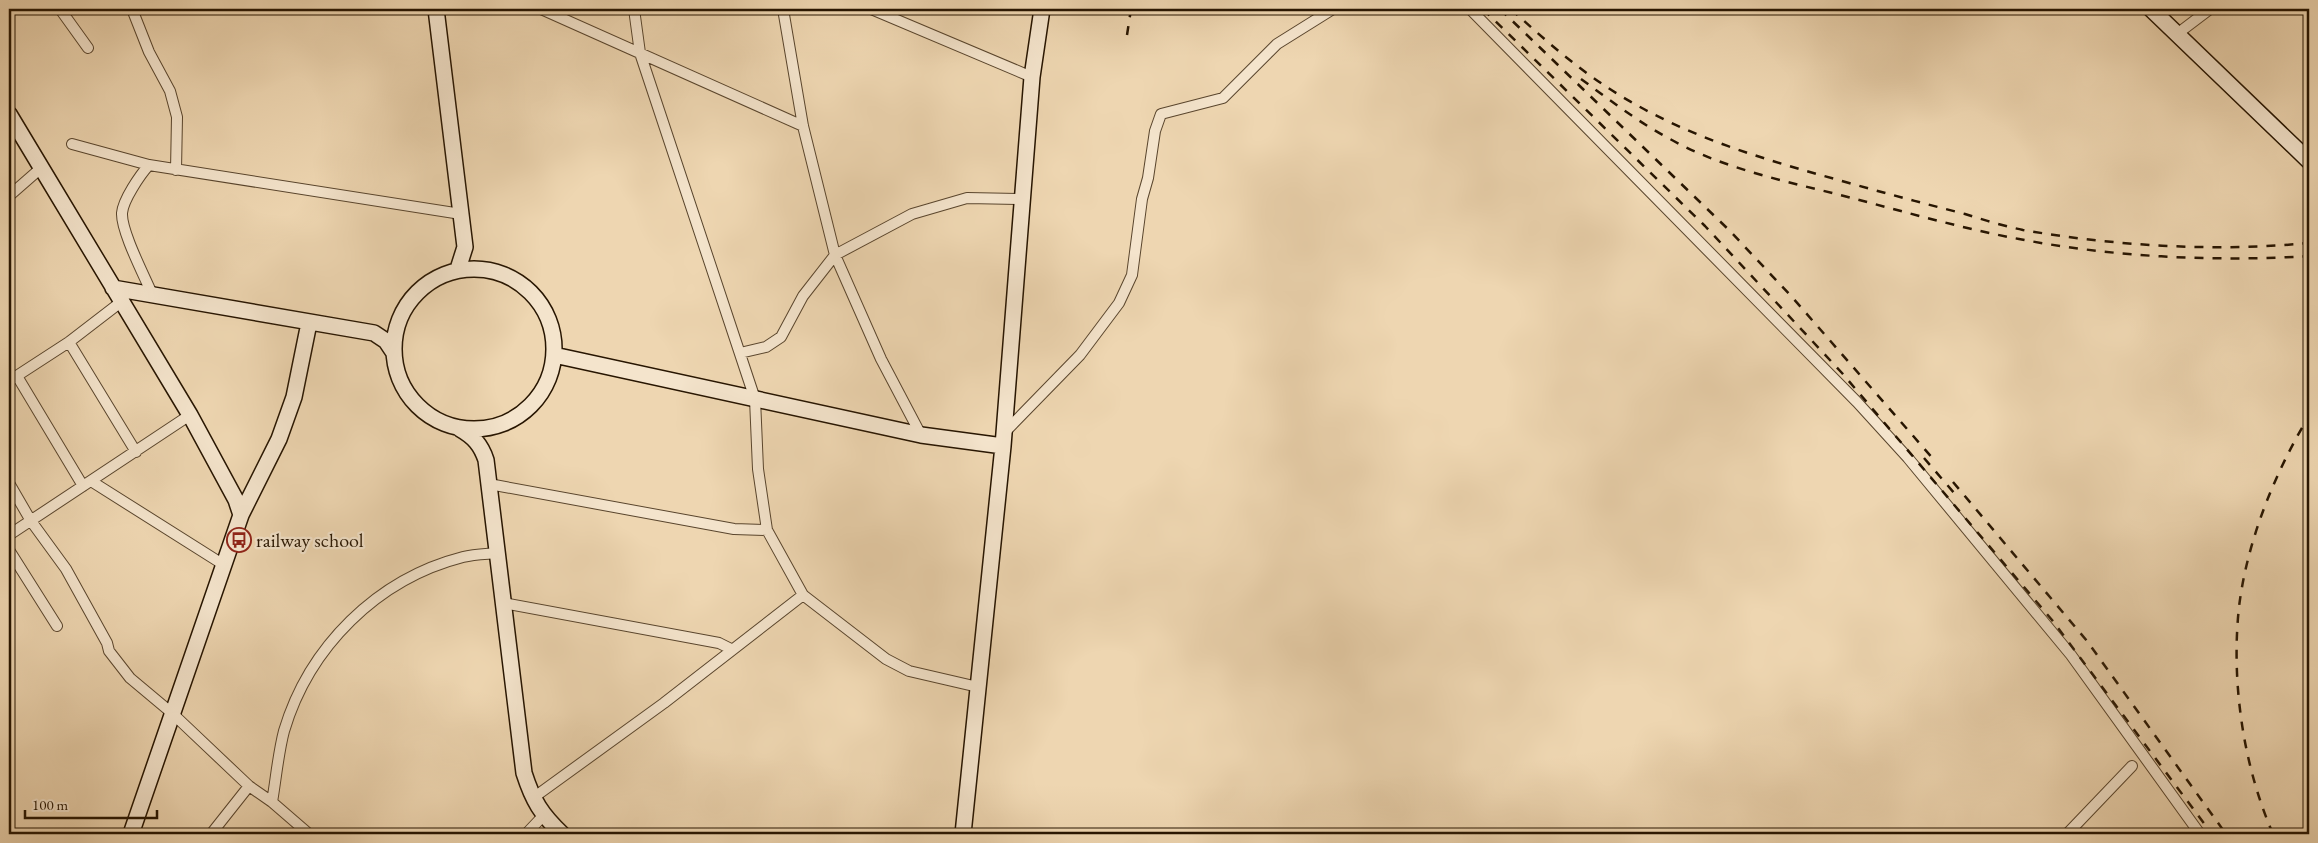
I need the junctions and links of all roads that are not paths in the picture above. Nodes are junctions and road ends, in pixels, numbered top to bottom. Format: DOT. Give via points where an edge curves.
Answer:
graph roads {
  1 [pos="60,9"];
  2 [pos="132,9"];
  3 [pos="436,9"];
  4 [pos="541,9"];
  5 [pos="634,9"];
  6 [pos="783,9"];
  7 [pos="871,9"];
  8 [pos="1042,9"];
  9 [pos="1332,9"];
  10 [pos="1470,9"];
  11 [pos="2150,9"];
  12 [pos="2210,9"];
  13 [pos="2177,34"];
  14 [pos="88,48"];
  15 [pos="640,53"];
  16 [pos="1032,77"];
  17 [pos="9,114"];
  18 [pos="803,126"];
  19 [pos="72,144"];
  20 [pos="2309,161"];
  21 [pos="149,165"];
  22 [pos="41,168"];
  23 [pos="176,170"];
  24 [pos="9,196"];
  25 [pos="1021,199"];
  26 [pos="461,214"];
  27 [pos="465,247"];
  28 [pos="835,255"];
  29 [pos="480,268"];
  30 [pos="458,270"];
  31 [pos="113,288"];
  32 [pos="152,294"];
  33 [pos="121,302"];
  34 [pos="398,320"];
  35 [pos="309,323"];
  36 [pos="374,333"];
  37 [pos="69,342"];
  38 [pos="394,353"];
  39 [pos="740,353"];
  40 [pos="554,355"];
  41 [pos="13,378"];
  42 [pos="755,399"];
  43 [pos="190,415"];
  44 [pos="500,425"];
  45 [pos="458,428"];
  46 [pos="921,435"];
  47 [pos="1004,439"];
  48 [pos="136,452"];
  49 [pos="486,460"];
  50 [pos="9,483"];
  51 [pos="87,484"];
  52 [pos="489,484"];
  53 [pos="241,514"];
  54 [pos="31,521"];
  55 [pos="767,530"];
  56 [pos="9,535"];
  57 [pos="9,550"];
  58 [pos="497,553"];
  59 [pos="224,565"];
  60 [pos="803,595"];
  61 [pos="503,603"];
  62 [pos="57,626"];
  63 [pos="731,649"];
  64 [pos="978,687"];
  65 [pos="173,714"];
  66 [pos="2132,766"];
  67 [pos="249,786"];
  68 [pos="533,798"];
  69 [pos="272,802"];
  70 [pos="543,816"];
  71 [pos="131,834"];
  72 [pos="211,834"];
  73 [pos="308,834"];
  74 [pos="526,834"];
  75 [pos="562,834"];
  76 [pos="963,834"];
  77 [pos="2066,834"];
  78 [pos="2200,834"];
  1 -- 14 [label="street"];
  2 -- 23 [label="street" via="149,52 170,91 177,117"];
  3 -- 26 [label="street"];
  4 -- 15 [label="street"];
  5 -- 15 [label="street"];
  6 -- 18 [label="street"];
  7 -- 16 [label="street"];
  8 -- 16 [label="street"];
  9 -- 47 [label="street" via="1277,44 1223,98 1161,114 1142,200 1132,274 1119,303 1080,355"];
  10 -- 78 [label="street" via="1908,458 2071,655"];
  11 -- 13 [label="street"];
  12 -- 13 [label="street"];
  13 -- 20 [label="street"];
  15 -- 18 [label="street"];
  15 -- 39 [label="street"];
  16 -- 25 [label="street"];
  17 -- 22 [label="street"];
  18 -- 28 [label="street"];
  19 -- 21 [label="street"];
  21 -- 23 [label="street"];
  21 -- 32 [label="street" via="132,188 122,212 125,231"];
  22 -- 24 [label="street"];
  22 -- 31 [label="street"];
  23 -- 26 [label="street"];
  25 -- 28 [label="street" via="967,198 912,214"];
  25 -- 47 [label="street"];
  26 -- 27 [label="street"];
  27 -- 29 [label="street"];
  27 -- 30 [label="street"];
  28 -- 39 [label="street" via="803,296 781,337 766,347"];
  28 -- 46 [label="street"];
  29 -- 30 [label="street"];
  29 -- 40 [label="street" via="510,277 535,296 550,324"];
  30 -- 34 [label="street" via="438,276 421,287"];
  31 -- 32 [label="street"];
  31 -- 33 [label="street"];
  32 -- 35 [label="street"];
  33 -- 37 [label="street"];
  33 -- 43 [label="street"];
  34 -- 36 [label="street" via="386,330"];
  34 -- 38 [label="street"];
  35 -- 36 [label="street"];
  35 -- 53 [label="street" via="294,397 279,438"];
  36 -- 38 [label="street" via="386,341"];
  37 -- 41 [label="street"];
  37 -- 48 [label="street"];
  38 -- 45 [label="street" via="402,384 413,401 438,421"];
  39 -- 42 [label="street"];
  40 -- 42 [label="street"];
  40 -- 44 [label="street" via="550,376 534,403"];
  41 -- 51 [label="street"];
  42 -- 46 [label="street"];
  42 -- 55 [label="street" via="758,469"];
  43 -- 48 [label="street"];
  43 -- 53 [label="street"];
  44 -- 45 [label="street"];
  44 -- 49 [label="street" via="492,436"];
  45 -- 49 [label="street" via="473,436"];
  46 -- 47 [label="street"];
  47 -- 64 [label="street"];
  48 -- 51 [label="street"];
  49 -- 52 [label="street"];
  50 -- 54 [label="street"];
  51 -- 54 [label="street"];
  51 -- 59 [label="street"];
  52 -- 55 [label="street" via="734,529"];
  52 -- 58 [label="street"];
  53 -- 59 [label="street"];
  54 -- 56 [label="street"];
  54 -- 65 [label="street" via="66,569 109,651 130,678"];
  55 -- 60 [label="street"];
  57 -- 62 [label="street"];
  58 -- 61 [label="street"];
  58 -- 69 [label="street" via="464,557 423,572 398,584 351,619 306,678 292,710 284,733"];
  59 -- 65 [label="street"];
  60 -- 63 [label="street"];
  60 -- 64 [label="street" via="886,659 909,671"];
  61 -- 63 [label="street" via="719,643"];
  61 -- 68 [label="street" via="524,773"];
  63 -- 68 [label="street" via="664,704"];
  64 -- 76 [label="street"];
  65 -- 67 [label="street"];
  65 -- 71 [label="street"];
  66 -- 77 [label="street"];
  67 -- 69 [label="street"];
  67 -- 72 [label="street"];
  68 -- 70 [label="street"];
  69 -- 73 [label="street"];
  70 -- 74 [label="street"];
  70 -- 75 [label="street"];
}
